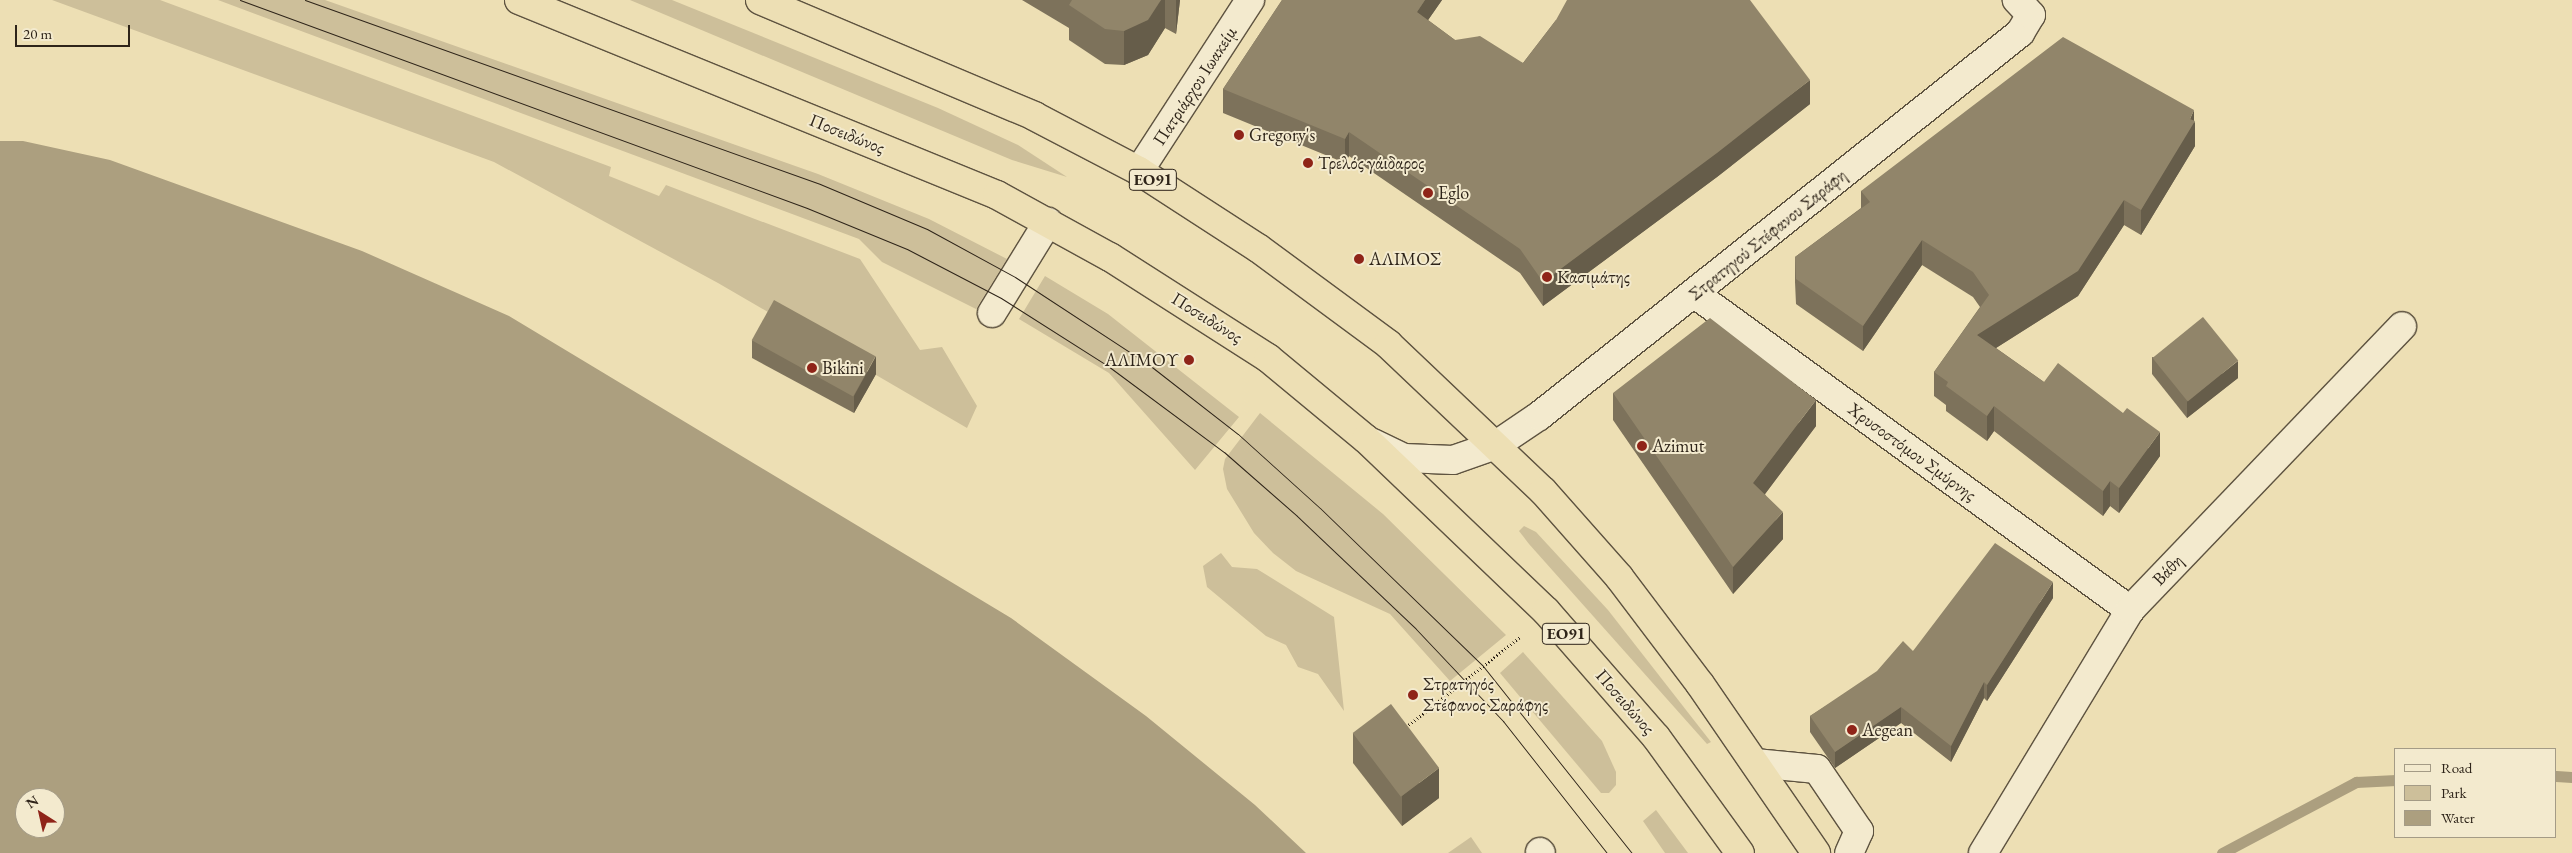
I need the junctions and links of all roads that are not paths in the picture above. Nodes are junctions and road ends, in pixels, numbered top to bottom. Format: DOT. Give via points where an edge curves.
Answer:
graph roads {
  1 [pos="510,0"];
  2 [pos="760,0"];
  3 [pos="1250,0"];
  4 [pos="528,4"];
  5 [pos="2024,8"];
  6 [pos="1139,171"];
  7 [pos="1048,222"];
  8 [pos="1695,294"];
  9 [pos="992,313"];
  10 [pos="2402,326"];
  11 [pos="1366,439"];
  12 [pos="1496,445"];
  13 [pos="2130,610"];
  14 [pos="1755,763"];
  15 [pos="1740,853"];
  16 [pos="1816,853"];
  17 [pos="1849,853"];
  18 [pos="1983,853"];
  1 -- 4 [label="highway, Ποσειδώνος"];
  2 -- 6 [label="highway, ΕΟ91" via="1034,116"];
  3 -- 6 [label="street, Πατριάρχου Ιωακείμ"];
  4 -- 7 [label="highway, Ποσειδώνος / ΕΟ91" via="997,195"];
  5 -- 8 [label="street, Στρατηγού Στέφανου Σαράφη" via="2020,33"];
  6 -- 12 [label="highway, ΕΟ91" via="1258,248 1388,344"];
  7 -- 9 [label="street"];
  7 -- 11 [label="highway, Ποσειδώνος / ΕΟ91" via="1268,358"];
  8 -- 12 [label="street, Στρατηγού Στέφανου Σαράφη"];
  8 -- 13 [label="street, Χρυσοστόμου Σμύρνης"];
  10 -- 13 [label="street, Βάθη"];
  11 -- 12 [label="street" via="1392,455 1439,462"];
  11 -- 15 [label="highway, Ποσειδώνος / ΕΟ91" via="1546,611 1656,737"];
  12 -- 14 [label="highway, ΕΟ91" via="1619,577"];
  13 -- 18 [label="street, Βάθη"];
  14 -- 16 [label="highway, ΕΟ91"];
  14 -- 17 [label="street" via="1818,768 1859,831"];
}
